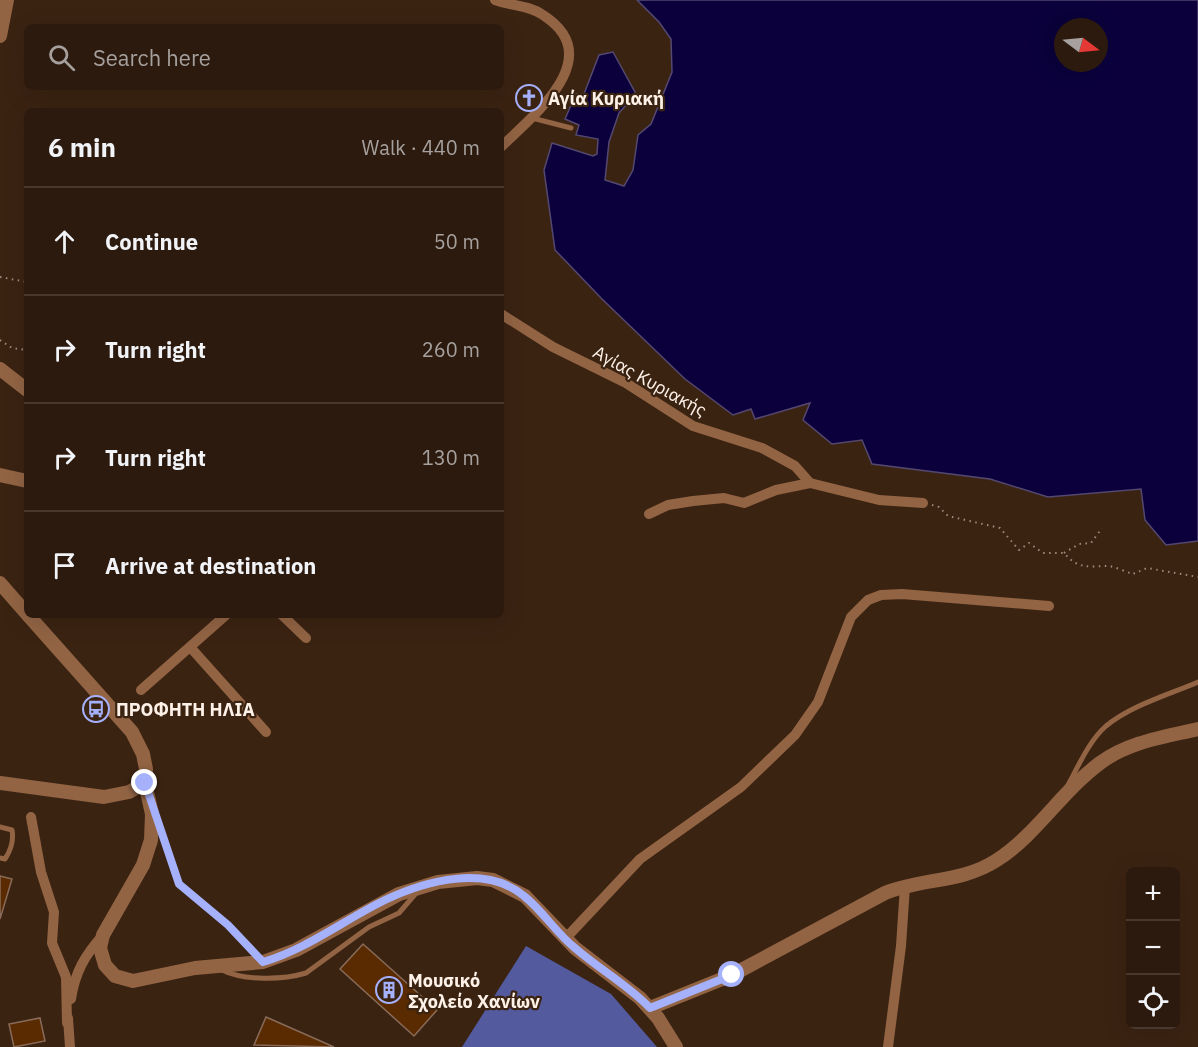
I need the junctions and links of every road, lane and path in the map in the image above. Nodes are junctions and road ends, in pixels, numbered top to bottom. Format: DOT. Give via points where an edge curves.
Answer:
graph roads {
  1 [pos="7,0"];
  2 [pos="495,0"];
  3 [pos="525,3"];
  4 [pos="0,36"];
  5 [pos="531,117"];
  6 [pos="571,128"];
  7 [pos="504,144"];
  8 [pos="0,277"];
  9 [pos="24,281"];
  10 [pos="504,316"];
  11 [pos="0,340"];
  12 [pos="24,350"];
  13 [pos="0,369"];
  14 [pos="24,388"];
  15 [pos="0,475"];
  16 [pos="24,480"];
  17 [pos="810,483"];
  18 [pos="923,503"];
  19 [pos="650,514"];
  20 [pos="1102,528"];
  21 [pos="1064,553"];
  22 [pos="1198,577"];
  23 [pos="0,583"];
  24 [pos="1049,606"];
  25 [pos="24,610"];
  26 [pos="32,618"];
  27 [pos="223,618"];
  28 [pos="285,618"];
  29 [pos="306,638"];
  30 [pos="191,648"];
  31 [pos="1198,682"];
  32 [pos="141,690"];
  33 [pos="1198,729"];
  34 [pos="266,732"];
  35 [pos="0,783"];
  36 [pos="145,783"];
  37 [pos="1059,802"];
  38 [pos="31,817"];
  39 [pos="0,827"];
  40 [pos="163,831"];
  41 [pos="0,858"];
  42 [pos="421,886"];
  43 [pos="905,886"];
  44 [pos="103,935"];
  45 [pos="565,939"];
  46 [pos="263,962"];
  47 [pos="217,967"];
  48 [pos="650,1008"];
  49 [pos="67,1023"];
  50 [pos="70,1047"];
  51 [pos="676,1047"];
  52 [pos="888,1047"];
  1 -- 4 [label="street"];
  2 -- 3 [label="street" via="510,6"];
  3 -- 5 [label="street" via="557,26 565,36 569,52 560,86"];
  5 -- 6 [label="lane"];
  5 -- 7 [label="street"];
  8 -- 9 [label="path"];
  10 -- 17 [label="street, Αγίας Κυριακής" via="553,347 626,383 693,426 762,448 795,466"];
  11 -- 12 [label="path"];
  13 -- 14 [label="street"];
  15 -- 16 [label="street"];
  17 -- 18 [label="street, Αγίας Κυριακής" via="879,500"];
  17 -- 19 [label="street" via="744,502 724,498 693,501 668,505"];
  18 -- 21 [label="path" via="939,507 948,516 1000,528 1019,550 1029,543 1043,554"];
  20 -- 21 [label="path" via="1090,543 1079,544"];
  21 -- 22 [label="path" via="1074,564 1100,569 1109,566 1133,574 1147,568"];
  23 -- 25 [label="street"];
  24 -- 45 [label="street" via="902,594 868,600 851,617 818,702 795,735 741,787 640,859"];
  26 -- 36 [label="street" via="132,732 143,754"];
  27 -- 30 [label="street"];
  28 -- 29 [label="street"];
  30 -- 32 [label="street"];
  30 -- 34 [label="street"];
  31 -- 37 [label="lane" via="1129,712 1105,727"];
  33 -- 37 [label="street" via="1141,743 1109,757"];
  35 -- 36 [label="street" via="104,797 129,792"];
  36 -- 44 [label="street" via="152,814 148,853"];
  37 -- 43 [label="street" via="989,865 951,879"];
  38 -- 49 [label="street" via="41,872 54,912 52,943 66,977"];
  39 -- 41 [label="lane" via="12,830 13,836 9,853 5,859"];
  40 -- 46 [label="path" via="179,884 228,925"];
  42 -- 45 [label="street" via="477,878 502,883 525,896"];
  42 -- 46 [label="street" via="386,899 296,950"];
  42 -- 47 [label="lane" via="399,913 369,927 306,973 250,977 232,975"];
  43 -- 48 [label="street" via="732,975"];
  43 -- 52 [label="street"];
  44 -- 47 [label="street" via="102,959 110,971 124,980"];
  44 -- 49 [label="street" via="78,970"];
  45 -- 48 [label="street"];
  46 -- 47 [label="street"];
  48 -- 51 [label="street"];
  49 -- 50 [label="street"];
}
